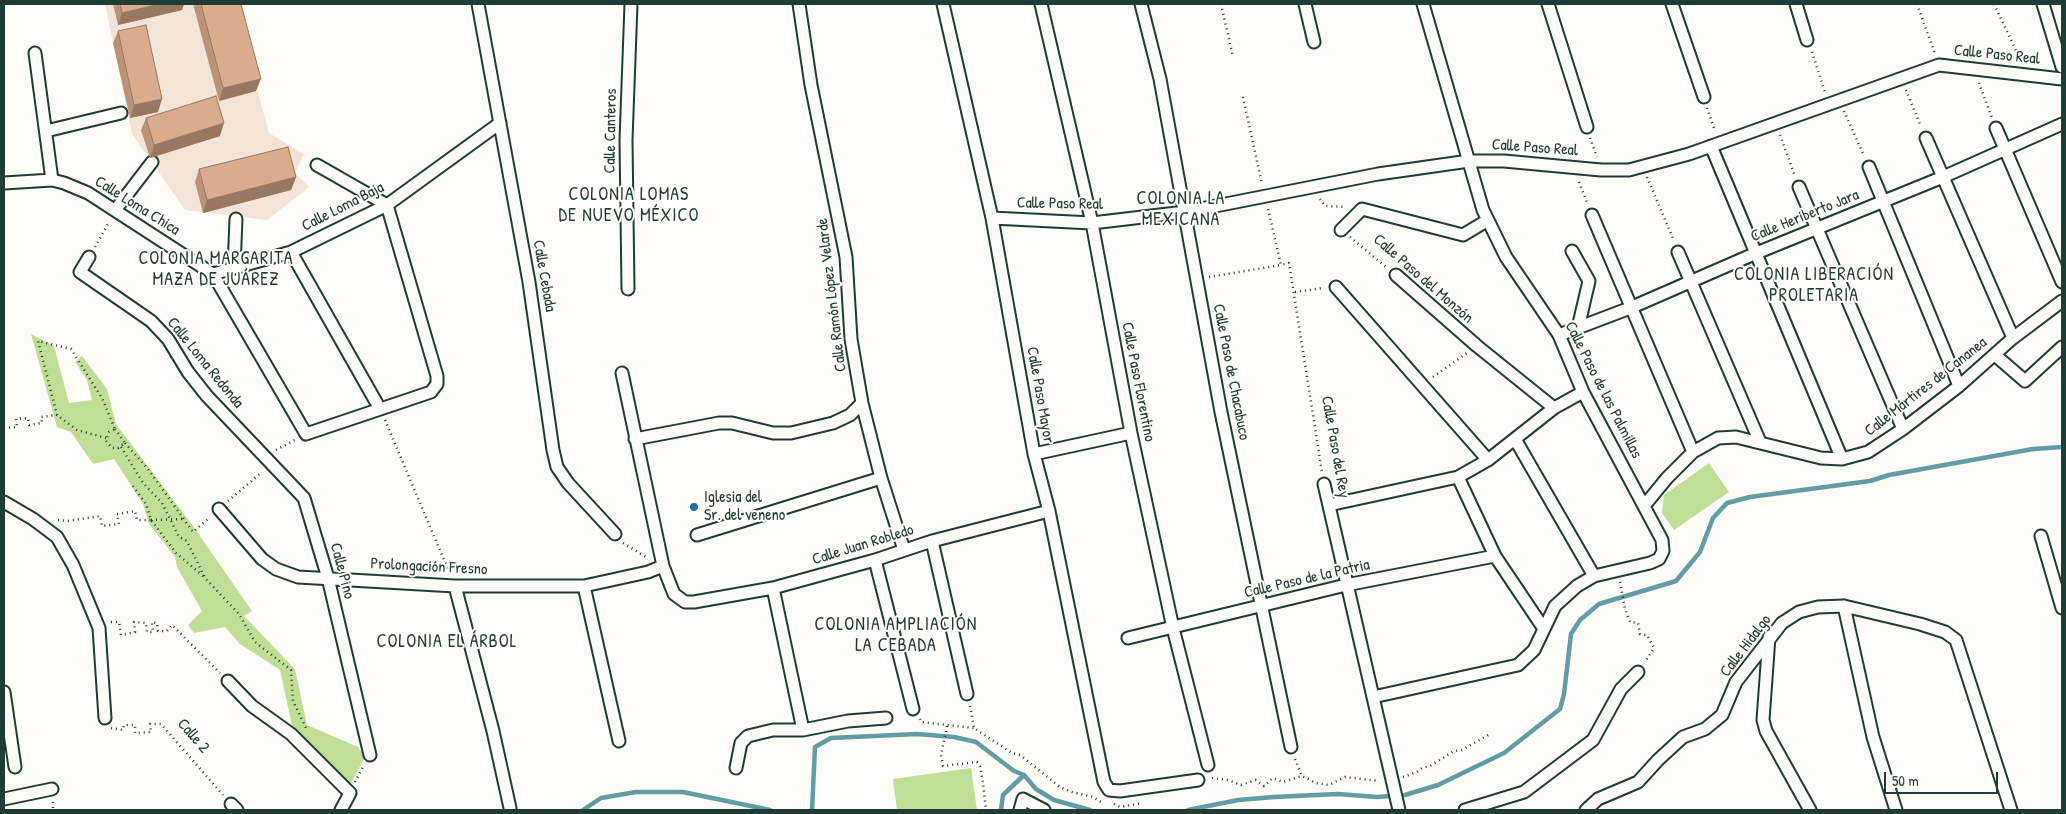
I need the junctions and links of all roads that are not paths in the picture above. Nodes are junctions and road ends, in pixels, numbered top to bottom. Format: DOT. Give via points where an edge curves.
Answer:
graph roads {
  1 [pos="478,4"];
  2 [pos="631,4"];
  3 [pos="799,4"];
  4 [pos="943,4"];
  5 [pos="1041,4"];
  6 [pos="1141,4"];
  7 [pos="1305,4"];
  8 [pos="1422,4"];
  9 [pos="1548,4"];
  10 [pos="1672,4"];
  11 [pos="1796,4"];
  12 [pos="2043,4"];
  13 [pos="1808,40"];
  14 [pos="1314,42"];
  15 [pos="35,53"];
  16 [pos="2062,67"];
  17 [pos="2062,79"];
  18 [pos="1704,97"];
  19 [pos="121,113"];
  20 [pos="500,124"];
  21 [pos="2062,124"];
  22 [pos="1587,128"];
  23 [pos="1996,128"];
  24 [pos="46,131"];
  25 [pos="1926,138"];
  26 [pos="1715,145"];
  27 [pos="2004,150"];
  28 [pos="1470,161"];
  29 [pos="152,162"];
  30 [pos="317,165"];
  31 [pos="1869,167"];
  32 [pos="1943,177"];
  33 [pos="52,180"];
  34 [pos="4,183"];
  35 [pos="1799,187"];
  36 [pos="1883,202"];
  37 [pos="387,205"];
  38 [pos="116,210"];
  39 [pos="1185,212"];
  40 [pos="1592,215"];
  41 [pos="992,218"];
  42 [pos="236,219"];
  43 [pos="1488,220"];
  44 [pos="1092,223"];
  45 [pos="1818,229"];
  46 [pos="1341,230"];
  47 [pos="1572,251"];
  48 [pos="292,252"];
  49 [pos="1678,252"];
  50 [pos="1754,254"];
  51 [pos="89,257"];
  52 [pos="234,268"];
  53 [pos="213,274"];
  54 [pos="1396,275"];
  55 [pos="1690,282"];
  56 [pos="2062,282"];
  57 [pos="1336,286"];
  58 [pos="628,289"];
  59 [pos="2062,301"];
  60 [pos="1630,308"];
  61 [pos="1578,328"];
  62 [pos="1560,335"];
  63 [pos="2013,338"];
  64 [pos="2062,348"];
  65 [pos="1995,356"];
  66 [pos="622,373"];
  67 [pos="1959,386"];
  68 [pos="1582,392"];
  69 [pos="862,403"];
  70 [pos="1554,408"];
  71 [pos="380,409"];
  72 [pos="1903,429"];
  73 [pos="1130,434"];
  74 [pos="635,439"];
  75 [pos="1515,439"];
  76 [pos="1760,442"];
  77 [pos="1693,452"];
  78 [pos="1034,454"];
  79 [pos="1842,459"];
  80 [pos="1488,460"];
  81 [pos="267,461"];
  82 [pos="1458,477"];
  83 [pos="881,478"];
  84 [pos="1324,484"];
  85 [pos="4,502"];
  86 [pos="1329,505"];
  87 [pos="1644,506"];
  88 [pos="219,509"];
  89 [pos="1049,512"];
  90 [pos="615,534"];
  91 [pos="697,535"];
  92 [pos="2041,536"];
  93 [pos="932,541"];
  94 [pos="904,550"];
  95 [pos="1495,556"];
  96 [pos="875,560"];
  97 [pos="663,566"];
  98 [pos="1594,576"];
  99 [pos="328,578"];
  100 [pos="1346,585"];
  101 [pos="455,586"];
  102 [pos="584,586"];
  103 [pos="773,588"];
  104 [pos="1262,606"];
  105 [pos="1844,606"];
  106 [pos="2062,608"];
  107 [pos="1173,628"];
  108 [pos="1544,629"];
  109 [pos="1769,637"];
  110 [pos="1128,638"];
  111 [pos="1638,672"];
  112 [pos="228,680"];
  113 [pos="4,692"];
  114 [pos="967,694"];
  115 [pos="1373,697"];
  116 [pos="913,709"];
  117 [pos="105,718"];
  118 [pos="886,718"];
  119 [pos="803,730"];
  120 [pos="620,741"];
  121 [pos="1291,747"];
  122 [pos="370,755"];
  123 [pos="4,758"];
  124 [pos="1208,765"];
  125 [pos="736,768"];
  126 [pos="1198,780"];
  127 [pos="52,789"];
  128 [pos="4,799"];
  129 [pos="1022,805"];
  130 [pos="510,808"];
  131 [pos="341,810"];
  132 [pos="1044,810"];
  133 [pos="1399,810"];
  134 [pos="1465,810"];
  135 [pos="1586,810"];
  136 [pos="1810,810"];
  137 [pos="1896,810"];
  138 [pos="2011,810"];
  1 -- 20 [label="street, Calle Cebada"];
  2 -- 58 [label="street, Calle Canteros" via="626,140"];
  3 -- 69 [label="street, Calle Ramón López Velarde" via="811,85 846,257 851,339"];
  4 -- 41 [label="street, Calle Paso Mayor"];
  5 -- 44 [label="street, Calle Paso Florentino"];
  6 -- 39 [label="street, Calle Paso de Chacabuco" via="1160,79"];
  7 -- 14 [label="street"];
  8 -- 28 [label="street, Calle Paso de las Palmillas"];
  9 -- 22 [label="street"];
  10 -- 18 [label="street"];
  11 -- 13 [label="street"];
  12 -- 16 [label="street"];
  15 -- 24 [label="street"];
  17 -- 26 [label="street, Calle Paso Real" via="1939,65"];
  19 -- 24 [label="street"];
  20 -- 37 [label="street, Calle Loma Baja"];
  20 -- 90 [label="street, Calle Cebada" via="529,282 557,467"];
  21 -- 27 [label="street, Calle Heriberto Jara"];
  23 -- 27 [label="street"];
  24 -- 33 [label="street"];
  25 -- 32 [label="street"];
  26 -- 28 [label="street, Calle Paso Real" via="1630,170"];
  26 -- 50 [label="street"];
  27 -- 32 [label="street, Calle Heriberto Jara"];
  27 -- 56 [label="street"];
  28 -- 39 [label="street, Calle Paso Real" via="1378,174"];
  28 -- 43 [label="street, Calle Paso de las Palmillas"];
  29 -- 38 [label="street"];
  30 -- 37 [label="street"];
  31 -- 36 [label="street"];
  32 -- 36 [label="street, Calle Heriberto Jara"];
  32 -- 63 [label="street"];
  33 -- 34 [label="street, Calle Loma Chica"];
  33 -- 38 [label="street, Calle Loma Chica" via="88,193"];
  35 -- 45 [label="street"];
  36 -- 45 [label="street, Calle Heriberto Jara"];
  36 -- 67 [label="street"];
  37 -- 48 [label="street, Calle Loma Baja"];
  37 -- 71 [label="street" via="437,384 431,392"];
  38 -- 53 [label="street, Calle Loma Chica"];
  39 -- 44 [label="street, Calle Paso Real"];
  39 -- 104 [label="street, Calle Paso de Chacabuco"];
  40 -- 60 [label="street"];
  41 -- 44 [label="street, Calle Paso Real"];
  41 -- 78 [label="street, Calle Paso Mayor"];
  42 -- 52 [label="street"];
  43 -- 46 [label="street" via="1463,235 1362,209"];
  43 -- 62 [label="street, Calle Paso de las Palmillas" via="1506,257"];
  44 -- 73 [label="street, Calle Paso Florentino"];
  45 -- 50 [label="street, Calle Heriberto Jara"];
  45 -- 72 [label="street"];
  47 -- 61 [label="street" via="1589,281"];
  48 -- 52 [label="street, Calle Loma Baja"];
  48 -- 71 [label="street"];
  49 -- 55 [label="street"];
  50 -- 55 [label="street, Calle Heriberto Jara"];
  50 -- 79 [label="street"];
  51 -- 81 [label="street, Calle Loma Redonda" via="80,272 150,321 168,339 207,396"];
  52 -- 53 [label="street, Calle Loma Baja"];
  53 -- 71 [label="street, Calle Loma Chica" via="306,434"];
  54 -- 70 [label="street, Calle Paso del Monzón"];
  55 -- 60 [label="street, Calle Heriberto Jara"];
  55 -- 76 [label="street"];
  57 -- 80 [label="street"];
  59 -- 63 [label="street, Calle Mártires de Cananea"];
  60 -- 61 [label="street, Calle Heriberto Jara"];
  60 -- 77 [label="street"];
  61 -- 62 [label="street, Calle Heriberto Jara"];
  62 -- 68 [label="street, Calle Paso de las Palmillas"];
  63 -- 65 [label="street, Calle Mártires de Cananea"];
  64 -- 65 [label="street" via="2025,381"];
  65 -- 67 [label="street, Calle Mártires de Cananea"];
  66 -- 74 [label="street"];
  67 -- 72 [label="street, Calle Mártires de Cananea"];
  68 -- 70 [label="street"];
  68 -- 87 [label="street, Calle Paso de las Palmillas"];
  69 -- 74 [label="street" via="850,415 832,423 791,433 772,433 732,423"];
  69 -- 83 [label="street, Calle Ramón López Velarde"];
  70 -- 75 [label="street"];
  72 -- 79 [label="street, Calle Mártires de Cananea" via="1868,452"];
  73 -- 78 [label="street"];
  73 -- 107 [label="street, Calle Paso Florentino"];
  74 -- 97 [label="street"];
  75 -- 80 [label="street"];
  75 -- 98 [label="street"];
  76 -- 77 [label="street, Calle Mártires de Cananea" via="1736,437 1718,438"];
  76 -- 79 [label="street, Calle Mártires de Cananea" via="1821,458"];
  77 -- 87 [label="street, Calle Mártires de Cananea"];
  78 -- 89 [label="street, Calle Paso Mayor"];
  80 -- 82 [label="street"];
  81 -- 99 [label="street, Calle Pino" via="304,498"];
  82 -- 86 [label="street"];
  82 -- 95 [label="street"];
  83 -- 91 [label="street"];
  83 -- 94 [label="street, Calle Ramón López Velarde"];
  84 -- 86 [label="street, Calle Paso del Rey"];
  85 -- 117 [label="street" via="57,537 73,565 98,625"];
  86 -- 100 [label="street, Calle Paso del Rey"];
  87 -- 98 [label="street, Calle Paso de las Palmillas" via="1662,540 1659,559"];
  88 -- 99 [label="street, Prolongación Fresno" via="262,559 276,569 298,578"];
  89 -- 93 [label="street, Calle Juan Robledo"];
  89 -- 126 [label="street, Calle Paso Mayor" via="1104,782 1109,790 1120,791"];
  92 -- 106 [label="street"];
  93 -- 94 [label="street, Calle Juan Robledo"];
  93 -- 114 [label="street"];
  94 -- 96 [label="street, Calle Juan Robledo"];
  95 -- 100 [label="street, Calle Paso de la Patria"];
  95 -- 108 [label="street"];
  96 -- 103 [label="street, Calle Juan Robledo"];
  96 -- 116 [label="street"];
  97 -- 102 [label="street, Prolongación Fresno"];
  97 -- 103 [label="street, Calle Juan Robledo" via="674,594 685,602"];
  98 -- 108 [label="street" via="1555,606"];
  99 -- 101 [label="street, Prolongación Fresno"];
  99 -- 122 [label="street, Calle Pino"];
  100 -- 104 [label="street, Calle Paso de la Patria"];
  100 -- 115 [label="street, Calle Paso del Rey"];
  101 -- 102 [label="street, Prolongación Fresno"];
  101 -- 130 [label="street"];
  102 -- 120 [label="street"];
  103 -- 119 [label="street"];
  104 -- 107 [label="street, Calle Paso de la Patria"];
  104 -- 121 [label="street, Calle Paso de Chacabuco"];
  105 -- 109 [label="street, Calle Hidalgo" via="1799,612"];
  105 -- 137 [label="street" via="1873,738"];
  105 -- 138 [label="street, Calle Hidalgo" via="1920,624 1945,632 1956,640"];
  107 -- 110 [label="street, Calle Paso de la Patria"];
  107 -- 124 [label="street, Calle Paso Florentino"];
  108 -- 115 [label="street" via="1534,650 1518,665"];
  109 -- 135 [label="street, Calle Hidalgo" via="1736,682 1722,715 1705,730 1682,737 1638,782 1598,799"];
  109 -- 136 [label="street" via="1763,720 1766,732"];
  111 -- 134 [label="street" via="1621,689 1593,740 1524,792"];
  112 -- 131 [label="street" via="252,706 290,734 350,793"];
  113 -- 123 [label="street" via="15,767"];
  115 -- 133 [label="street, Calle Paso del Rey" via="1396,781"];
  118 -- 119 [label="street"];
  119 -- 125 [label="street" via="774,730 748,736 741,743"];
  127 -- 128 [label="street"];
  129 -- 132 [label="street"];
}
